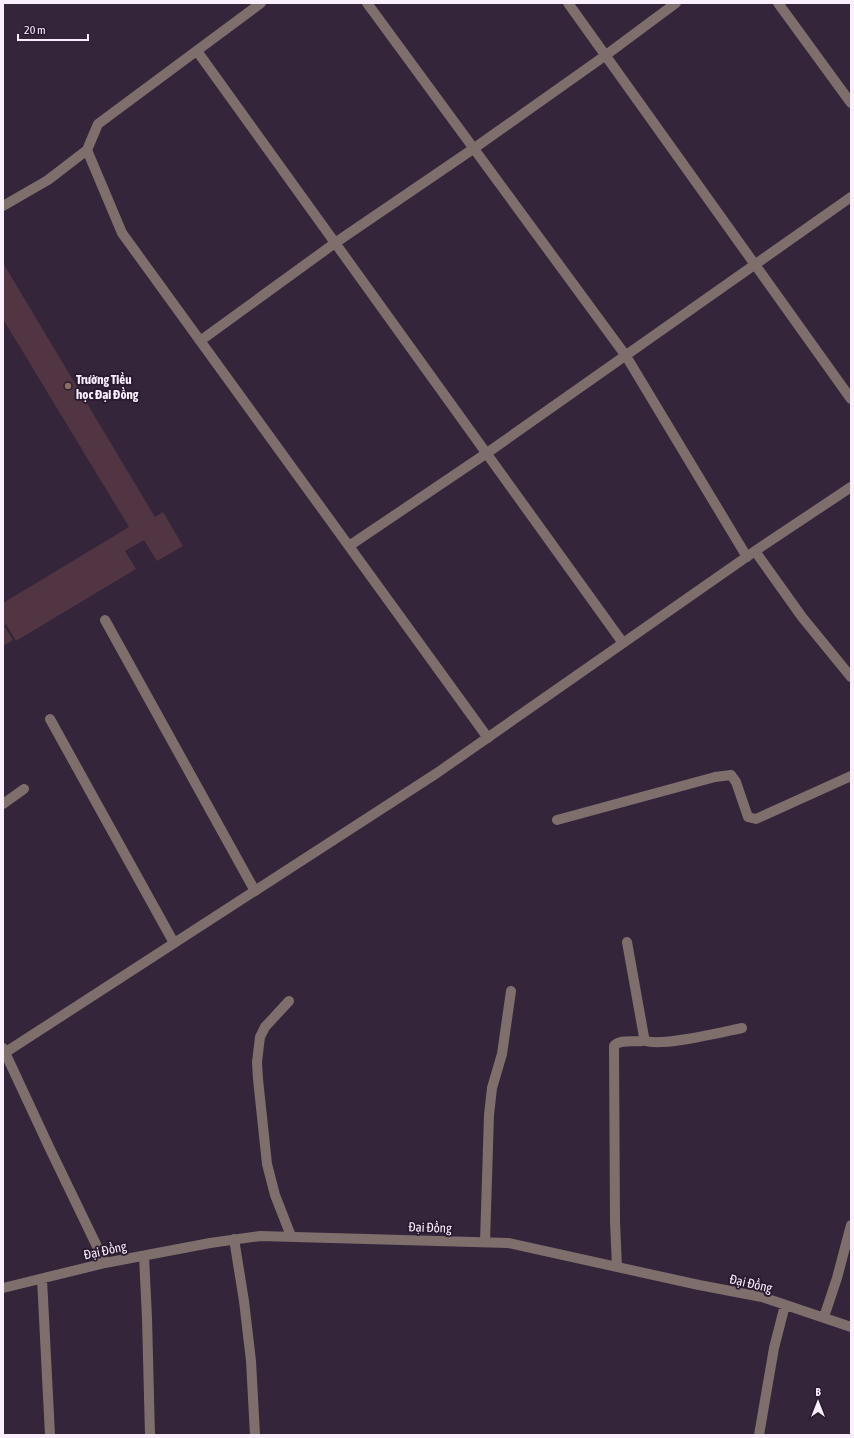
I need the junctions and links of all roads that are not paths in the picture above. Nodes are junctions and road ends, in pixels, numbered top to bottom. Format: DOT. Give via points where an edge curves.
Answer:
graph roads {
  1 [pos="261,3"];
  2 [pos="367,3"];
  3 [pos="568,3"];
  4 [pos="676,3"];
  5 [pos="778,3"];
  6 [pos="197,51"];
  7 [pos="606,55"];
  8 [pos="851,103"];
  9 [pos="473,149"];
  10 [pos="87,150"];
  11 [pos="851,198"];
  12 [pos="3,206"];
  13 [pos="335,243"];
  14 [pos="755,265"];
  15 [pos="200,341"];
  16 [pos="626,356"];
  17 [pos="851,399"];
  18 [pos="487,453"];
  19 [pos="851,487"];
  20 [pos="349,546"];
  21 [pos="751,554"];
  22 [pos="105,620"];
  23 [pos="623,643"];
  24 [pos="851,677"];
  25 [pos="50,719"];
  26 [pos="488,738"];
  27 [pos="851,776"];
  28 [pos="24,789"];
  29 [pos="3,804"];
  30 [pos="557,820"];
  31 [pos="255,891"];
  32 [pos="627,942"];
  33 [pos="174,944"];
  34 [pos="511,991"];
  35 [pos="289,1001"];
  36 [pos="742,1028"];
  37 [pos="643,1040"];
  38 [pos="4,1050"];
  39 [pos="851,1225"];
  40 [pos="291,1236"];
  41 [pos="234,1239"];
  42 [pos="485,1242"];
  43 [pos="144,1256"];
  44 [pos="105,1263"];
  45 [pos="617,1267"];
  46 [pos="42,1279"];
  47 [pos="3,1288"];
  48 [pos="785,1305"];
  49 [pos="824,1318"];
  50 [pos="851,1327"];
  51 [pos="50,1435"];
  52 [pos="150,1435"];
  53 [pos="256,1435"];
  54 [pos="759,1435"];
  1 -- 6 [label="street"];
  2 -- 9 [label="street"];
  3 -- 7 [label="street"];
  4 -- 7 [label="street"];
  5 -- 8 [label="street"];
  6 -- 10 [label="street" via="98,124"];
  6 -- 13 [label="street"];
  7 -- 9 [label="street"];
  7 -- 14 [label="street"];
  9 -- 13 [label="street"];
  9 -- 16 [label="street"];
  10 -- 12 [label="street" via="48,180"];
  10 -- 15 [label="street" via="122,233"];
  11 -- 14 [label="street"];
  13 -- 15 [label="street"];
  13 -- 18 [label="street"];
  14 -- 16 [label="street"];
  14 -- 17 [label="street"];
  15 -- 20 [label="street"];
  16 -- 18 [label="street"];
  16 -- 21 [label="street"];
  18 -- 20 [label="street"];
  18 -- 23 [label="street"];
  19 -- 21 [label="street"];
  20 -- 26 [label="street"];
  21 -- 23 [label="street"];
  21 -- 24 [label="street"];
  22 -- 31 [label="street"];
  23 -- 26 [label="street"];
  25 -- 33 [label="street"];
  26 -- 31 [label="street" via="437,774"];
  27 -- 30 [label="street" via="756,819 748,817 736,782 731,775 715,777"];
  28 -- 29 [label="street"];
  31 -- 33 [label="street"];
  32 -- 37 [label="street"];
  33 -- 38 [label="street"];
  34 -- 42 [label="street" via="502,1054 492,1088 489,1115"];
  35 -- 40 [label="street" via="260,1037 257,1062 267,1164 275,1195"];
  36 -- 37 [label="street" via="670,1042"];
  37 -- 45 [label="street" via="619,1042 614,1046"];
  38 -- 44 [label="street"];
  39 -- 49 [label="street"];
  40 -- 41 [label="street, Đại Đồng"];
  40 -- 42 [label="street, Đại Đồng"];
  41 -- 43 [label="street, Đại Đồng"];
  41 -- 53 [label="street" via="251,1361"];
  42 -- 45 [label="street, Đại Đồng" via="508,1242"];
  43 -- 44 [label="street, Đại Đồng"];
  43 -- 52 [label="street"];
  44 -- 46 [label="street, Đại Đồng"];
  45 -- 48 [label="street, Đại Đồng" via="762,1297"];
  46 -- 47 [label="street, Đại Đồng"];
  46 -- 51 [label="street"];
  48 -- 49 [label="street, Đại Đồng"];
  48 -- 54 [label="street" via="774,1348"];
  49 -- 50 [label="street, Đại Đồng"];
}
